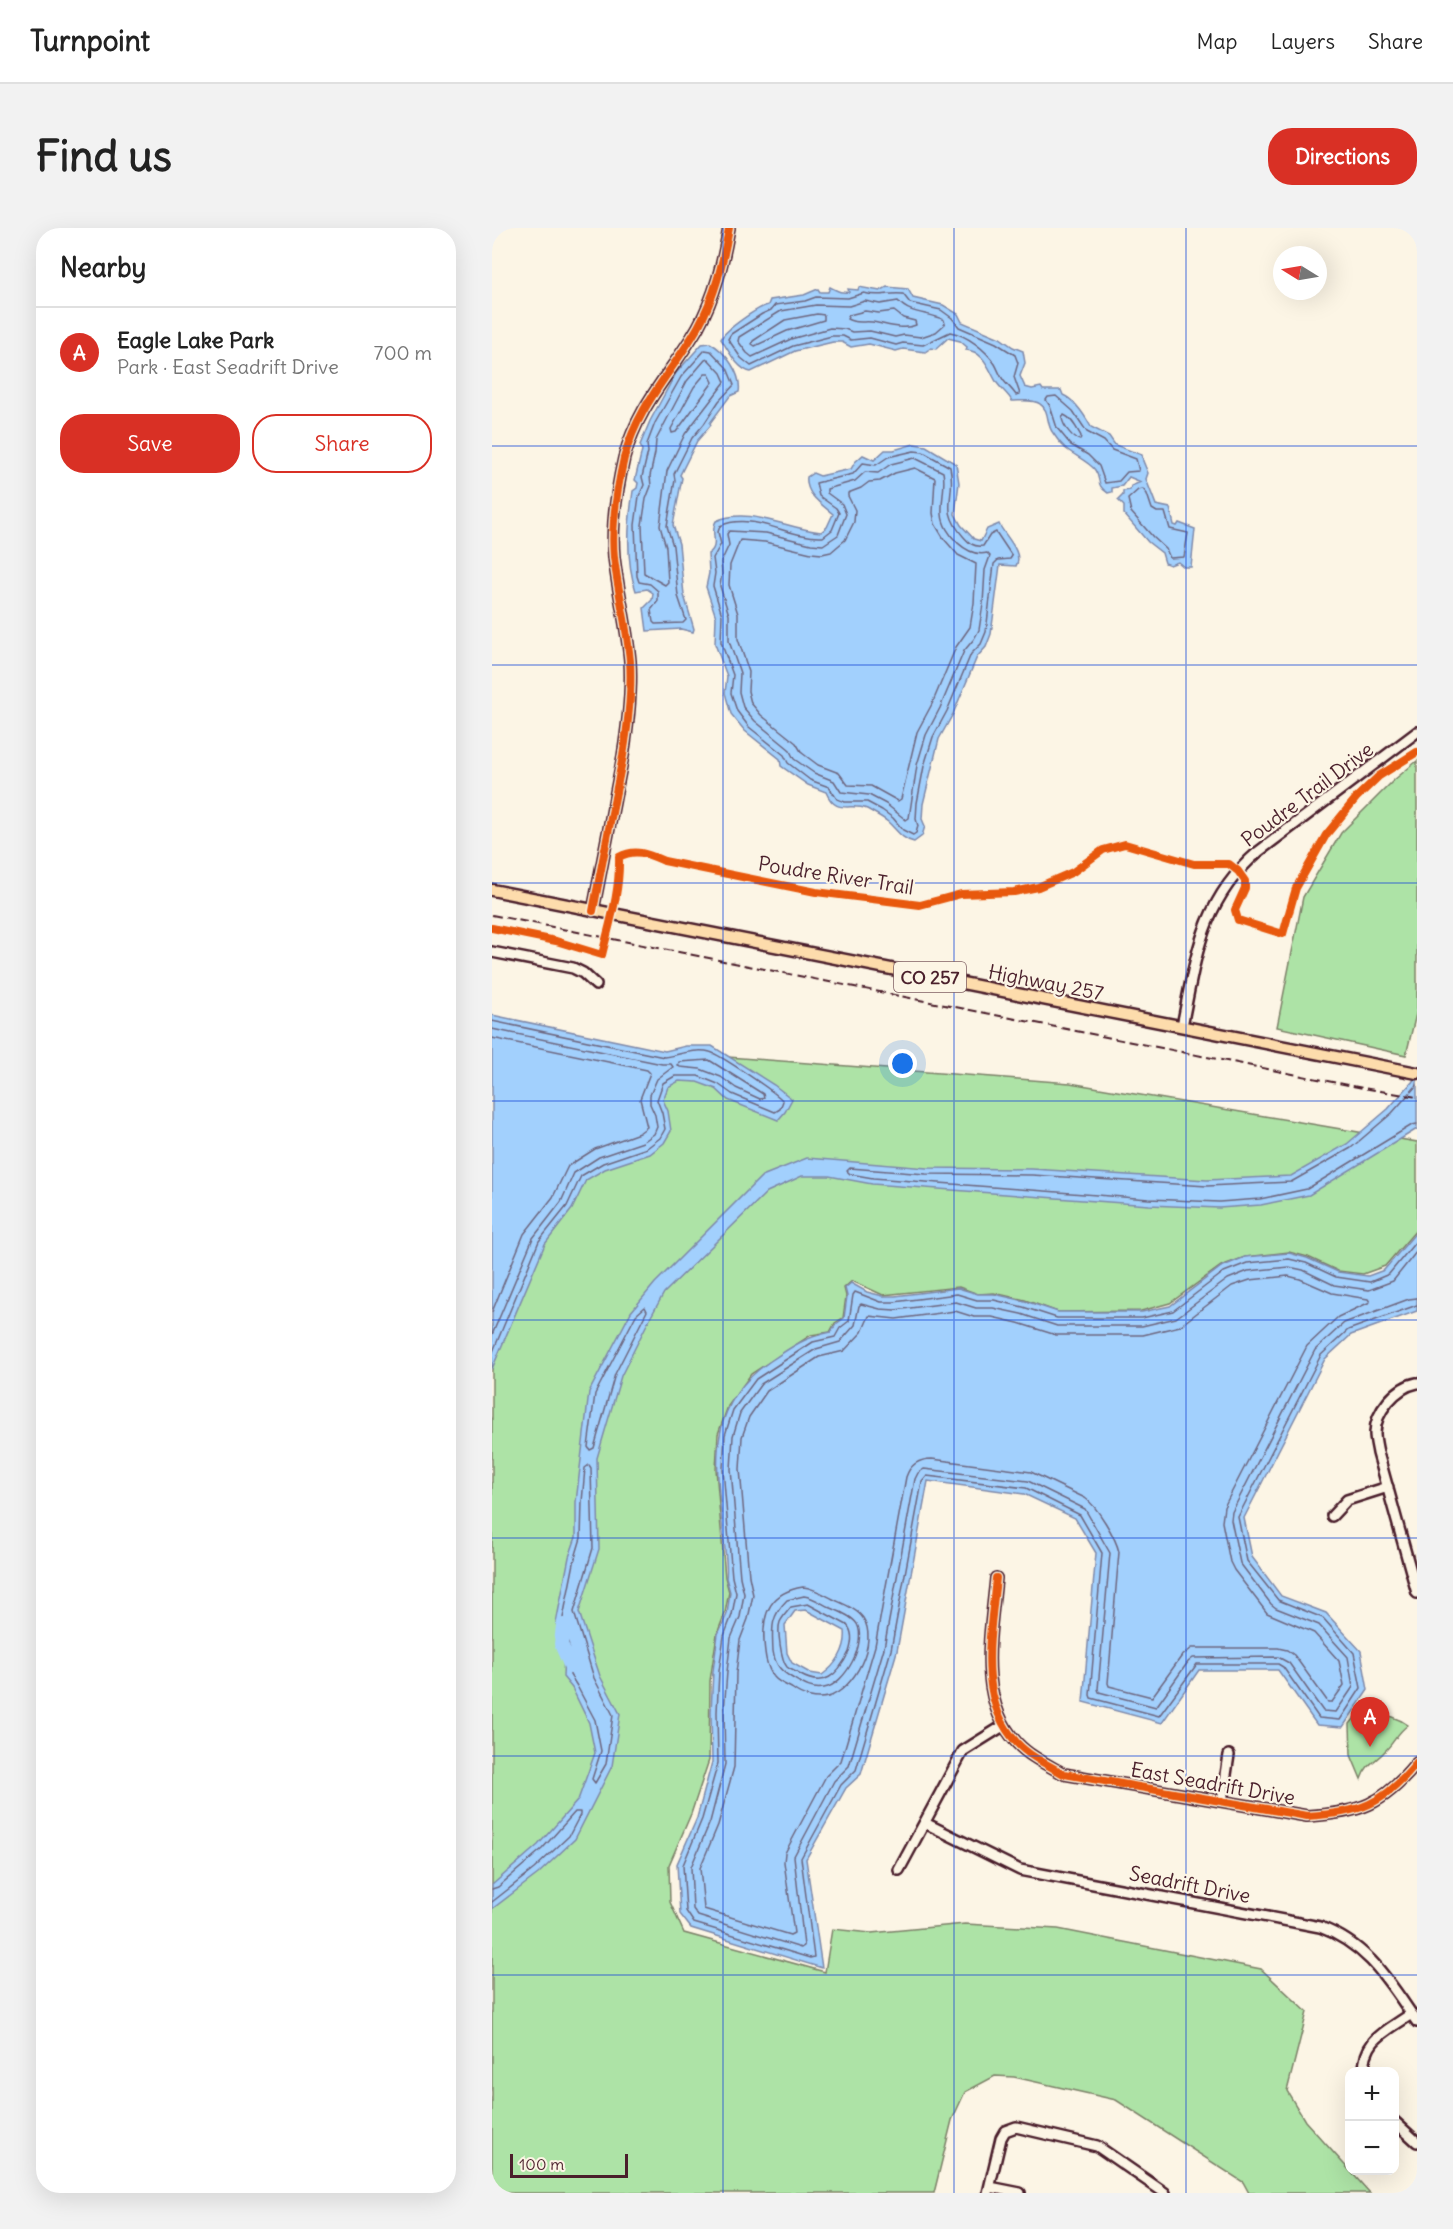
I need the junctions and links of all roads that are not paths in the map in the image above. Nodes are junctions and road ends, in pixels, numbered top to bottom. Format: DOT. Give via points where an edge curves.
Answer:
graph roads {
  1 [pos="729,228"];
  2 [pos="1417,732"];
  3 [pos="492,890"];
  4 [pos="593,911"];
  5 [pos="492,952"];
  6 [pos="596,985"];
  7 [pos="1182,1026"];
  8 [pos="1417,1073"];
  9 [pos="1417,1383"];
  10 [pos="1388,1487"];
  11 [pos="1332,1516"];
  12 [pos="996,1578"];
  13 [pos="1417,1593"];
  14 [pos="1004,1726"];
  15 [pos="1229,1755"];
  16 [pos="1417,1763"];
  17 [pos="1222,1801"];
  18 [pos="925,1823"];
  19 [pos="899,1870"];
  20 [pos="1414,2018"];
  21 [pos="1364,2067"];
  22 [pos="1399,2125"];
  23 [pos="1417,2142"];
  24 [pos="989,2190"];
  25 [pos="1020,2193"];
  26 [pos="1165,2193"];
  1 -- 4 [label="street" via="720,274 708,307 644,407 629,441 620,477 614,555 629,652 630,687 623,756"];
  2 -- 7 [label="street, Poudre Trail Drive" via="1258,852 1234,875 1204,929"];
  3 -- 4 [label="main road, Highway 257 / CO 257"];
  4 -- 7 [label="main road, Highway 257 / CO 257"];
  5 -- 6 [label="street" via="573,968"];
  7 -- 8 [label="main road, Highway 257 / CO 257"];
  9 -- 10 [label="street" via="1393,1397 1380,1412 1375,1432"];
  10 -- 11 [label="street" via="1347,1500"];
  10 -- 13 [label="street"];
  12 -- 14 [label="street, East Seadrift Drive" via="989,1665 992,1696"];
  14 -- 17 [label="street, East Seadrift Drive" via="1018,1745 1064,1774"];
  14 -- 18 [label="street" via="963,1751"];
  15 -- 17 [label="street"];
  16 -- 17 [label="street, East Seadrift Drive" via="1387,1794 1341,1814 1307,1816"];
  18 -- 19 [label="street"];
  18 -- 20 [label="street, Seadrift Drive" via="1020,1870 1320,1927 1338,1934 1375,1963"];
  20 -- 21 [label="street" via="1371,2043"];
  22 -- 23 [label="street"];
  24 -- 25 [label="street"];
  24 -- 26 [label="street" via="1001,2138 1005,2131 1016,2127 1097,2146"];
}
